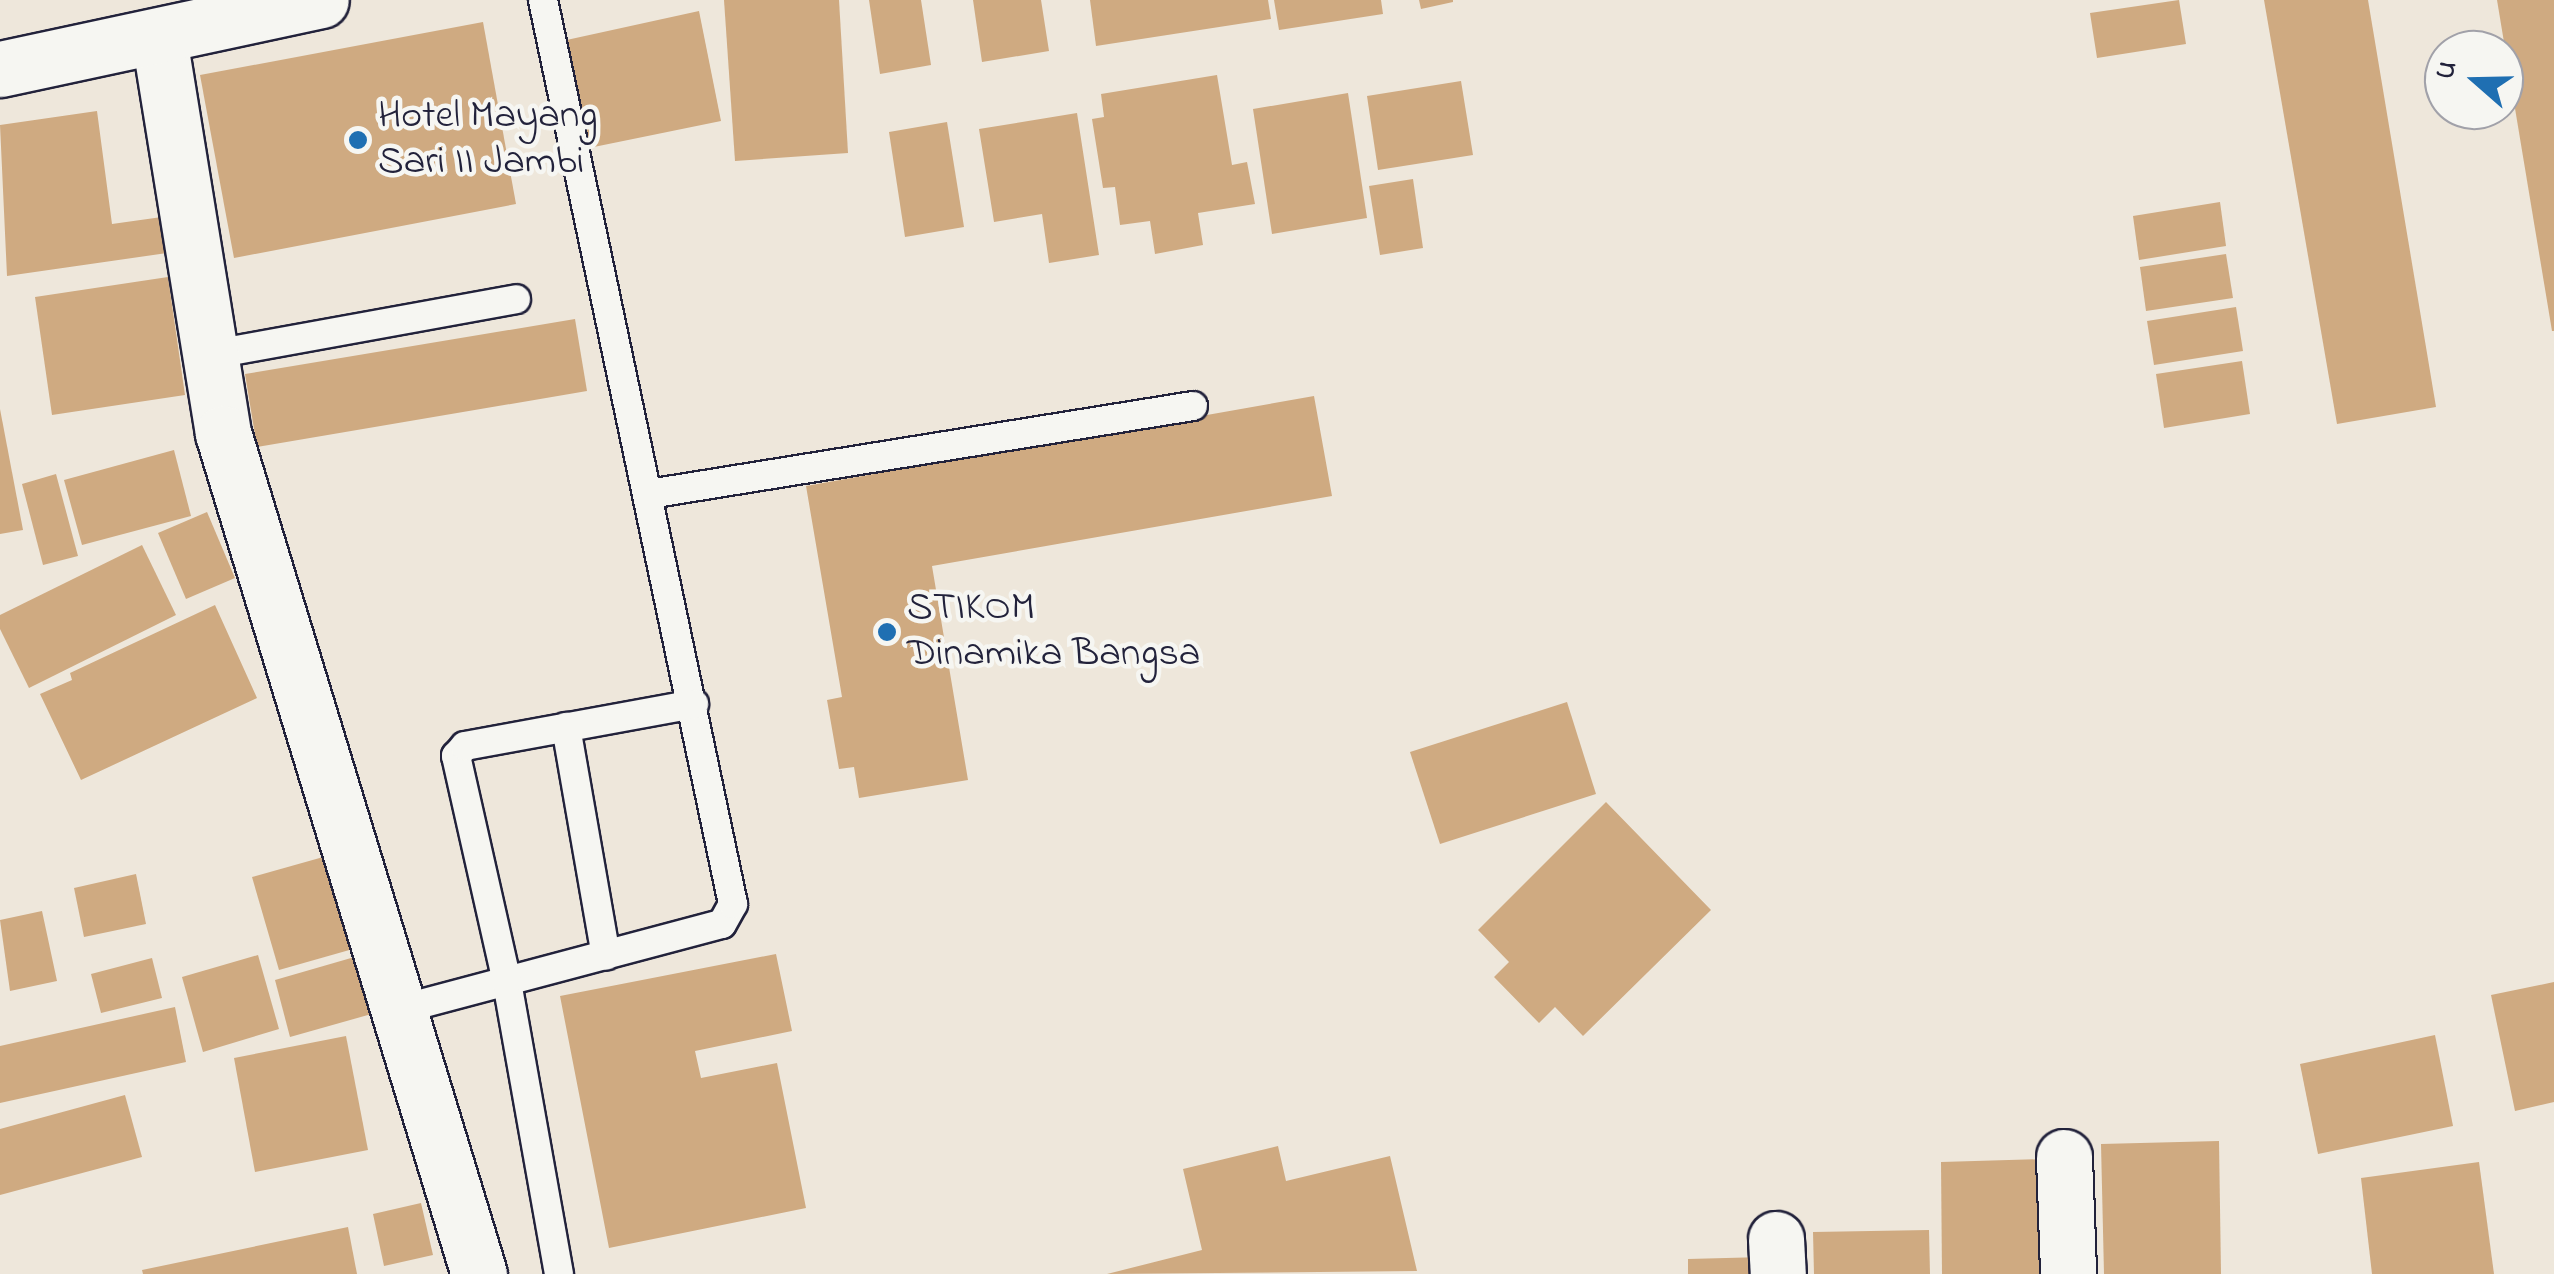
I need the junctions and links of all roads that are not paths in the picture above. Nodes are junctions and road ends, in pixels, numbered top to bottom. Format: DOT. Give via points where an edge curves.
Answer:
graph roads {
  1 [pos="321,0"];
  2 [pos="544,0"];
  3 [pos="160,38"];
  4 [pos="0,68"];
  5 [pos="516,299"];
  6 [pos="209,355"];
  7 [pos="1193,406"];
  8 [pos="649,494"];
  9 [pos="694,704"];
  10 [pos="566,727"];
  11 [pos="606,956"];
  12 [pos="506,982"];
  13 [pos="398,1010"];
  14 [pos="2064,1157"];
  15 [pos="479,1274"];
  16 [pos="559,1274"];
  17 [pos="2068,1274"];
  1 -- 3 [label="main road"];
  2 -- 8 [label="lane"];
  3 -- 4 [label="main road"];
  3 -- 6 [label="main road"];
  5 -- 6 [label="lane"];
  6 -- 13 [label="main road" via="222,433"];
  7 -- 8 [label="lane"];
  8 -- 9 [label="lane"];
  9 -- 10 [label="lane"];
  9 -- 11 [label="lane" via="733,904 722,924"];
  10 -- 11 [label="lane"];
  10 -- 12 [label="lane" via="465,746 456,756"];
  11 -- 12 [label="lane"];
  12 -- 13 [label="lane"];
  12 -- 16 [label="lane"];
  13 -- 15 [label="main road"];
  14 -- 17 [label="main road"];
}
